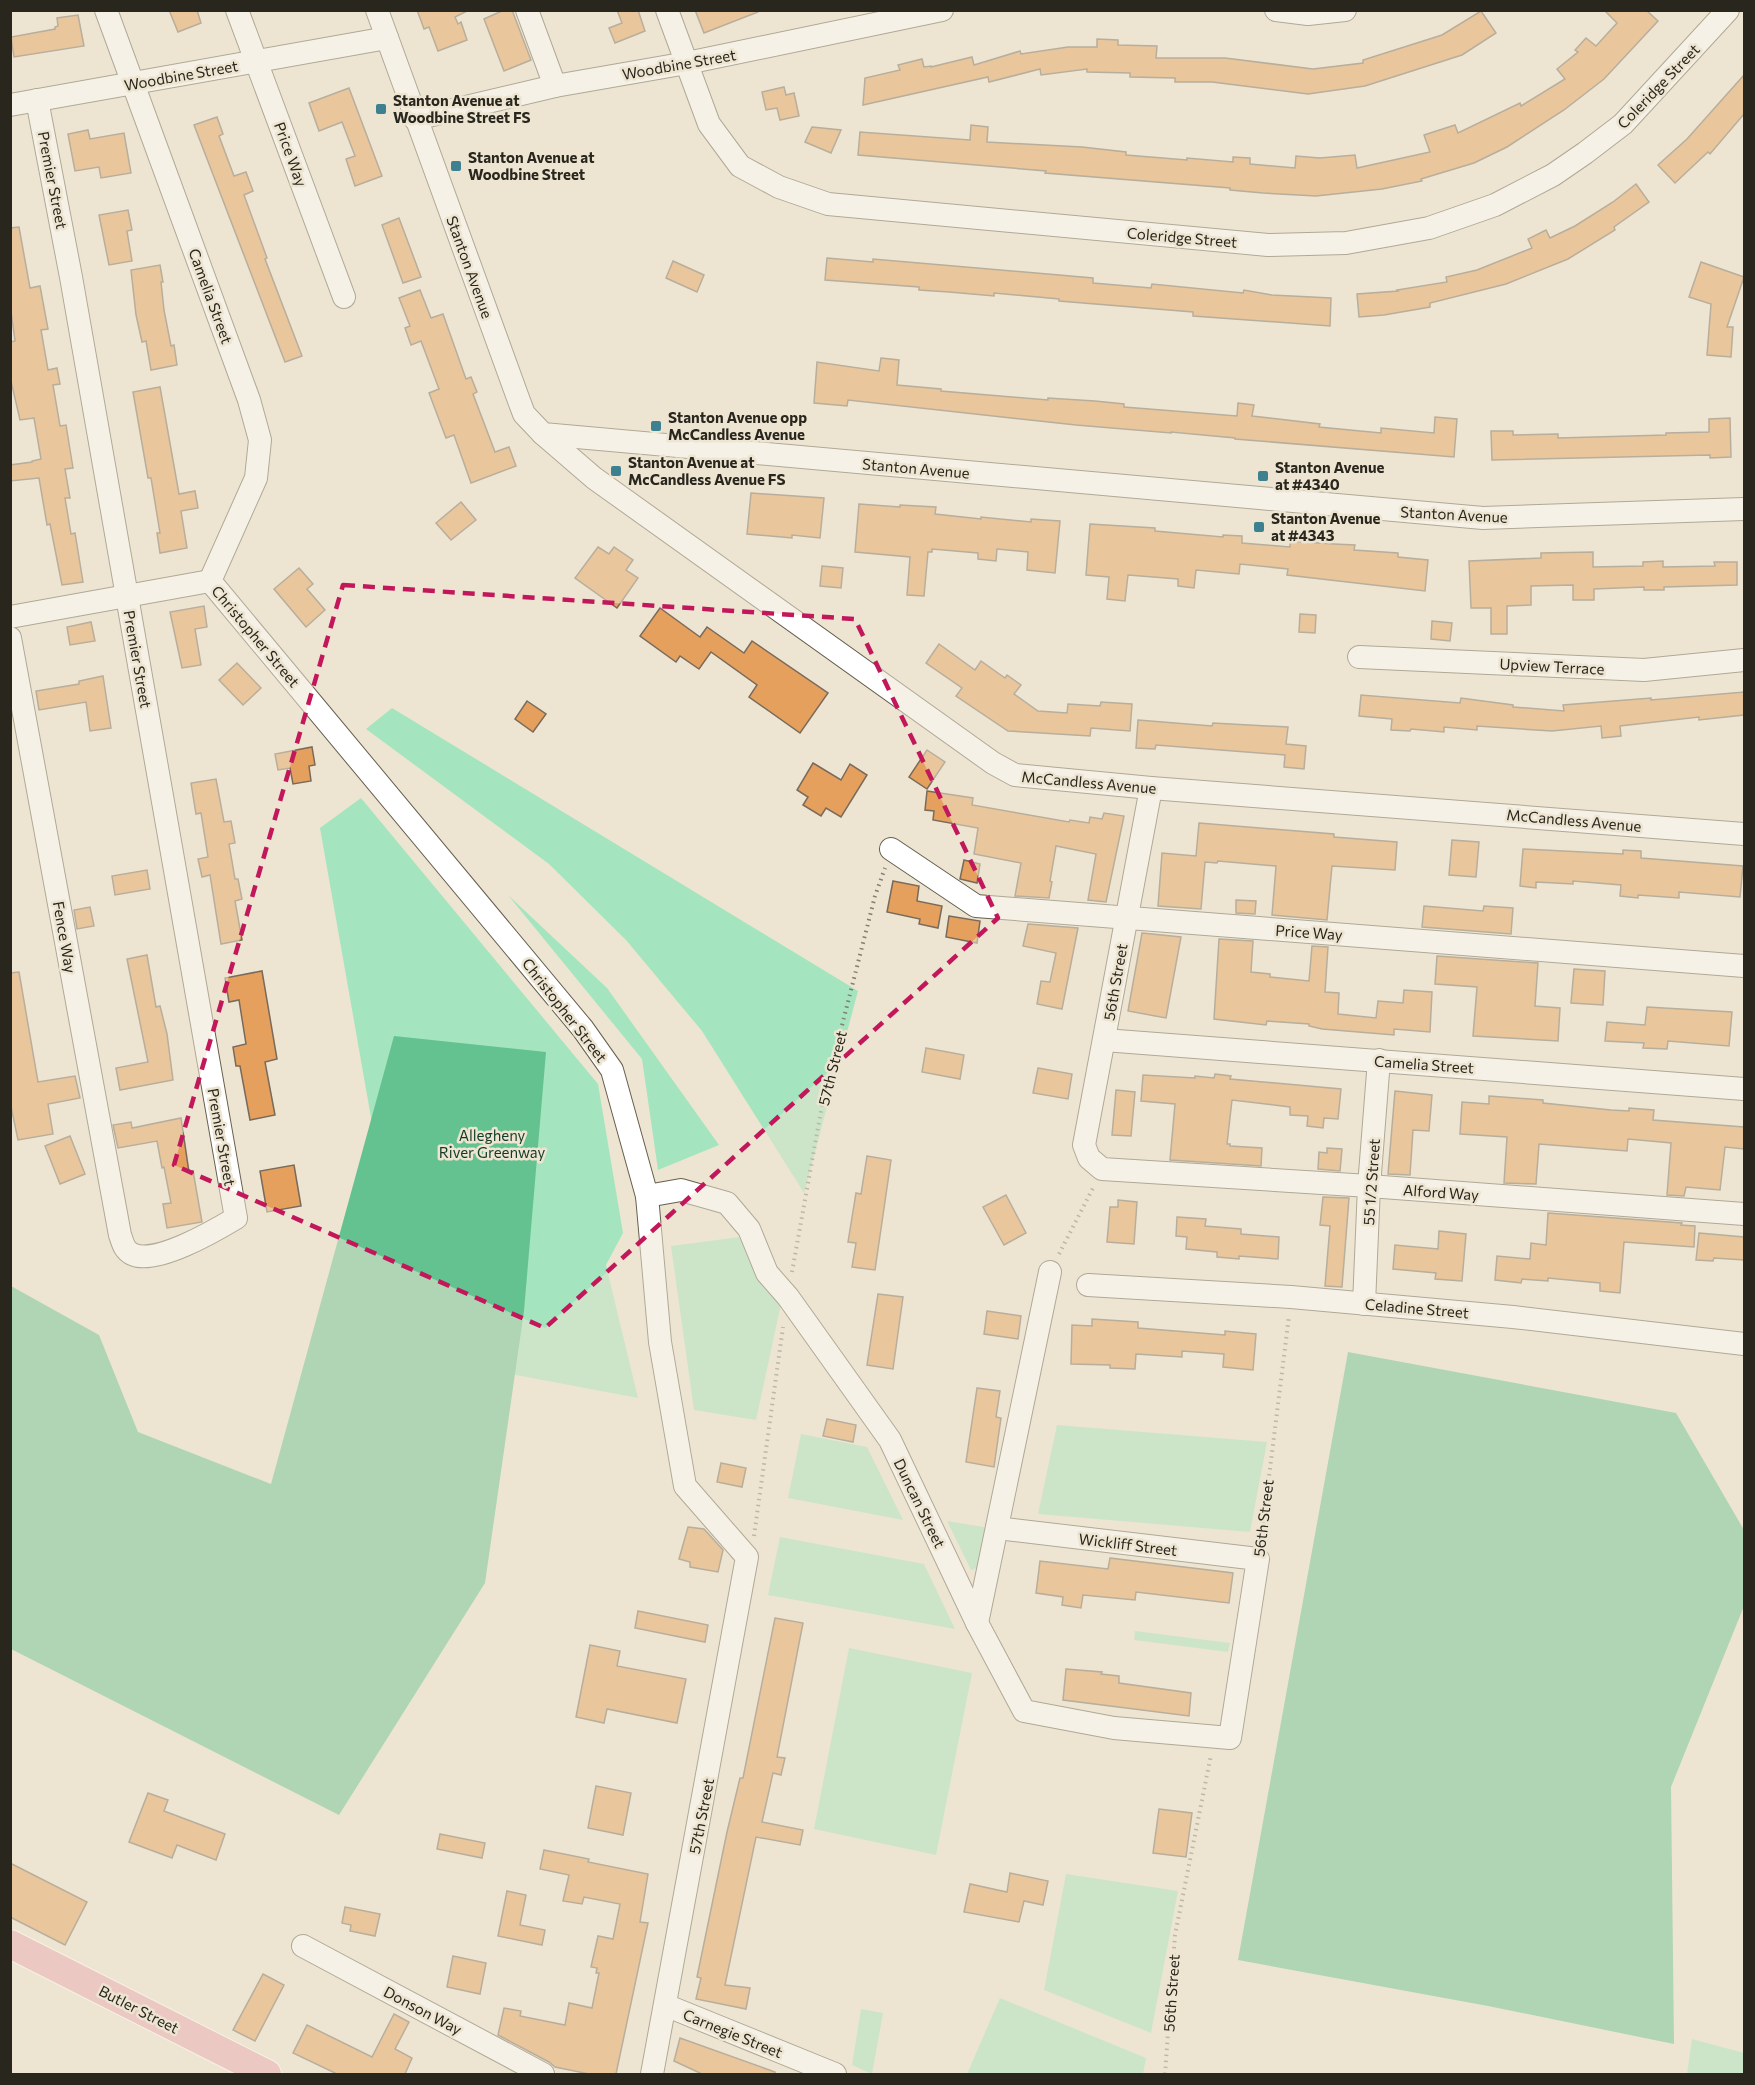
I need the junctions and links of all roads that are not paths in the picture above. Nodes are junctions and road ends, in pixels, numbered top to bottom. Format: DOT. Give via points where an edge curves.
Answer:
graph roads {
  1 [pos="106,10"];
  2 [pos="237,10"];
  3 [pos="377,10"];
  4 [pos="527,10"];
  5 [pos="667,10"];
  6 [pos="942,10"];
  7 [pos="1276,10"];
  8 [pos="1345,10"];
  9 [pos="1728,10"];
  10 [pos="387,38"];
  11 [pos="256,61"];
  12 [pos="687,63"];
  13 [pos="132,83"];
  14 [pos="555,86"];
  15 [pos="37,100"];
  16 [pos="10,105"];
  17 [pos="416,119"];
  18 [pos="344,297"];
  19 [pos="543,434"];
  20 [pos="1744,509"];
  21 [pos="210,580"];
  22 [pos="127,594"];
  23 [pos="10,616"];
  24 [pos="10,638"];
  25 [pos="1359,657"];
  26 [pos="1744,660"];
  27 [pos="1151,788"];
  28 [pos="1744,834"];
  29 [pos="891,849"];
  30 [pos="1127,918"];
  31 [pos="1744,966"];
  32 [pos="1104,1040"];
  33 [pos="1379,1060"];
  34 [pos="1744,1089"];
  35 [pos="1102,1169"];
  36 [pos="1369,1186"];
  37 [pos="647,1196"];
  38 [pos="1744,1214"];
  39 [pos="120,1235"];
  40 [pos="1050,1272"];
  41 [pos="1088,1285"];
  42 [pos="1364,1304"];
  43 [pos="1744,1344"];
  44 [pos="997,1528"];
  45 [pos="750,1548"];
  46 [pos="1258,1559"];
  47 [pos="977,1623"];
  48 [pos="1223,1737"];
  49 [pos="10,1944"];
  50 [pos="303,1946"];
  51 [pos="665,2005"];
  52 [pos="267,2074"];
  53 [pos="543,2074"];
  54 [pos="652,2074"];
  55 [pos="835,2074"];
  1 -- 13 [label="street, Camelia Street"];
  2 -- 11 [label="street, Price Way"];
  3 -- 10 [label="street, Stanton Avenue"];
  4 -- 14 [label="street"];
  5 -- 12 [label="street, Coleridge Street"];
  6 -- 12 [label="street, Woodbine Street"];
  7 -- 8 [label="street" via="1308,14"];
  9 -- 12 [label="street, Coleridge Street" via="1623,124 1553,175 1495,205 1429,228 1346,243 1268,245 828,204 779,187 740,166 709,124"];
  10 -- 11 [label="street, Woodbine Street"];
  10 -- 17 [label="street, Stanton Avenue"];
  11 -- 13 [label="street, Woodbine Street"];
  11 -- 18 [label="street, Price Way"];
  12 -- 14 [label="street, Woodbine Street"];
  13 -- 15 [label="street, Woodbine Street"];
  13 -- 21 [label="street, Camelia Street" via="261,440 256,478"];
  14 -- 17 [label="street, Woodbine Street"];
  15 -- 16 [label="street, Woodbine Street"];
  15 -- 22 [label="street, Premier Street"];
  17 -- 19 [label="street, Stanton Avenue" via="524,414"];
  19 -- 20 [label="street, Stanton Avenue" via="1484,518"];
  19 -- 27 [label="street, McCandless Avenue" via="604,485 993,763 1015,775"];
  21 -- 22 [label="street"];
  21 -- 37 [label="street, Christopher Street" via="583,1029 612,1070"];
  22 -- 23 [label="street"];
  22 -- 39 [label="street, Premier Street" via="236,1218 207,1236 155,1255 134,1255 125,1249"];
  24 -- 39 [label="street, Fence Way"];
  25 -- 26 [label="street, Upview Terrace" via="1644,670"];
  27 -- 28 [label="street, McCandless Avenue"];
  27 -- 30 [label="street, 56th Street"];
  29 -- 30 [label="street, Price Way" via="976,906"];
  30 -- 31 [label="street, Price Way"];
  30 -- 32 [label="street, 56th Street"];
  32 -- 33 [label="street, Camelia Street"];
  32 -- 35 [label="street, 56th Street" via="1084,1145 1089,1158"];
  33 -- 34 [label="street, Camelia Street"];
  33 -- 36 [label="street, 55 1/2 Street"];
  35 -- 36 [label="street, Alford Way"];
  36 -- 38 [label="street, Alford Way"];
  36 -- 42 [label="street, 55 1/2 Street"];
  37 -- 45 [label="street, Christopher Street" via="660,1342 685,1486"];
  37 -- 47 [label="street, Duncan Street" via="681,1190 727,1203 749,1229 767,1273 890,1440"];
  40 -- 44 [label="street"];
  41 -- 42 [label="street, Celadine Street"];
  42 -- 43 [label="street, Celadine Street"];
  44 -- 46 [label="street, Wickliff Street"];
  44 -- 47 [label="street"];
  45 -- 51 [label="street, 57th Street"];
  46 -- 48 [label="street, 56th Street"];
  47 -- 48 [label="street, Duncan Street" via="1024,1711 1114,1728"];
  49 -- 52 [label="main road, Butler Street"];
  50 -- 53 [label="street, Donson Way"];
  51 -- 54 [label="street, 57th Street"];
  51 -- 55 [label="street, Carnegie Street"];
}
